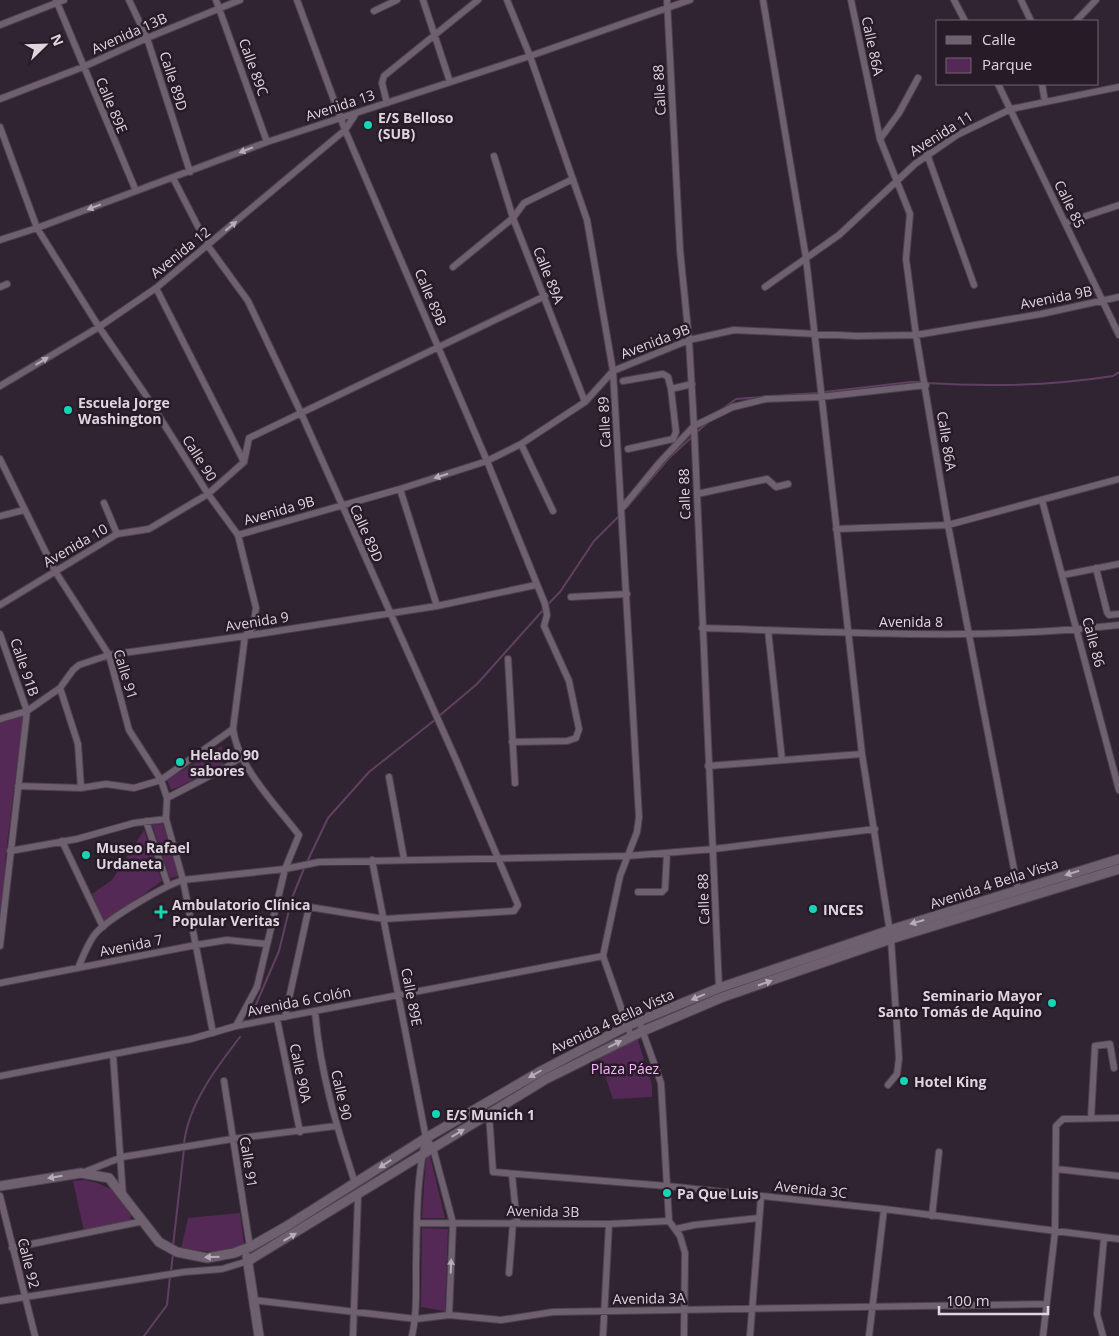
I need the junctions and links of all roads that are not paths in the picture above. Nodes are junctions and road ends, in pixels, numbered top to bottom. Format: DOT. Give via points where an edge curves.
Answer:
graph roads {
  1 [pos="64,0"];
  2 [pos="129,0"];
  3 [pos="216,0"];
  4 [pos="240,0"];
  5 [pos="297,0"];
  6 [pos="397,0"];
  7 [pos="423,0"];
  8 [pos="478,0"];
  9 [pos="508,0"];
  10 [pos="667,0"];
  11 [pos="690,0"];
  12 [pos="762,0"];
  13 [pos="851,0"];
  14 [pos="954,0"];
  15 [pos="1022,0"];
  16 [pos="1084,0"];
  17 [pos="1096,0"];
  18 [pos="57,2"];
  19 [pos="220,8"];
  20 [pos="667,8"];
  21 [pos="1088,9"];
  22 [pos="374,10"];
  23 [pos="964,20"];
  24 [pos="1031,20"];
  25 [pos="1077,20"];
  26 [pos="0,25"];
  27 [pos="435,34"];
  28 [pos="147,38"];
  29 [pos="530,56"];
  30 [pos="83,67"];
  31 [pos="918,78"];
  32 [pos="450,82"];
  33 [pos="999,85"];
  34 [pos="1042,85"];
  35 [pos="1119,87"];
  36 [pos="0,99"];
  37 [pos="1045,102"];
  38 [pos="387,103"];
  39 [pos="1011,109"];
  40 [pos="356,114"];
  41 [pos="342,118"];
  42 [pos="0,127"];
  43 [pos="345,130"];
  44 [pos="880,139"];
  45 [pos="267,142"];
  46 [pos="927,154"];
  47 [pos="494,156"];
  48 [pos="190,172"];
  49 [pos="173,178"];
  50 [pos="573,179"];
  51 [pos="896,180"];
  52 [pos="136,191"];
  53 [pos="1119,205"];
  54 [pos="512,218"];
  55 [pos="1065,223"];
  56 [pos="37,228"];
  57 [pos="0,240"];
  58 [pos="208,246"];
  59 [pos="806,258"];
  60 [pos="453,267"];
  61 [pos="7,284"];
  62 [pos="974,285"];
  63 [pos="0,287"];
  64 [pos="765,287"];
  65 [pos="156,288"];
  66 [pos="545,296"];
  67 [pos="1119,297"];
  68 [pos="1103,301"];
  69 [pos="99,327"];
  70 [pos="815,334"];
  71 [pos="916,335"];
  72 [pos="1119,335"];
  73 [pos="689,340"];
  74 [pos="439,347"];
  75 [pos="614,371"];
  76 [pos="623,381"];
  77 [pos="692,384"];
  78 [pos="926,385"];
  79 [pos="0,386"];
  80 [pos="671,389"];
  81 [pos="820,397"];
  82 [pos="585,402"];
  83 [pos="301,412"];
  84 [pos="694,426"];
  85 [pos="521,444"];
  86 [pos="628,449"];
  87 [pos="0,458"];
  88 [pos="487,460"];
  89 [pos="244,462"];
  90 [pos="1119,479"];
  91 [pos="788,484"];
  92 [pos="400,489"];
  93 [pos="208,494"];
  94 [pos="697,494"];
  95 [pos="1042,500"];
  96 [pos="104,503"];
  97 [pos="342,506"];
  98 [pos="623,507"];
  99 [pos="24,510"];
  100 [pos="553,511"];
  101 [pos="0,516"];
  102 [pos="948,525"];
  103 [pos="836,528"];
  104 [pos="117,534"];
  105 [pos="238,535"];
  106 [pos="1119,564"];
  107 [pos="1096,568"];
  108 [pos="55,571"];
  109 [pos="1063,575"];
  110 [pos="536,585"];
  111 [pos="627,594"];
  112 [pos="571,597"];
  113 [pos="0,605"];
  114 [pos="437,606"];
  115 [pos="389,613"];
  116 [pos="1119,614"];
  117 [pos="1119,625"];
  118 [pos="702,628"];
  119 [pos="768,630"];
  120 [pos="1078,630"];
  121 [pos="848,633"];
  122 [pos="968,633"];
  123 [pos="0,634"];
  124 [pos="245,636"];
  125 [pos="109,655"];
  126 [pos="508,659"];
  127 [pos="60,688"];
  128 [pos="27,711"];
  129 [pos="0,719"];
  130 [pos="233,729"];
  131 [pos="512,742"];
  132 [pos="862,754"];
  133 [pos="240,757"];
  134 [pos="782,760"];
  135 [pos="708,766"];
  136 [pos="389,778"];
  137 [pos="161,780"];
  138 [pos="514,784"];
  139 [pos="18,786"];
  140 [pos="81,788"];
  141 [pos="1119,790"];
  142 [pos="167,798"];
  143 [pos="166,819"];
  144 [pos="146,821"];
  145 [pos="875,829"];
  146 [pos="62,841"];
  147 [pos="714,849"];
  148 [pos="10,851"];
  149 [pos="667,853"];
  150 [pos="627,856"];
  151 [pos="500,858"];
  152 [pos="404,859"];
  153 [pos="1119,859"];
  154 [pos="372,860"];
  155 [pos="284,869"];
  156 [pos="1119,869"];
  157 [pos="183,880"];
  158 [pos="168,885"];
  159 [pos="1018,890"];
  160 [pos="638,892"];
  161 [pos="384,919"];
  162 [pos="103,927"];
  163 [pos="891,934"];
  164 [pos="267,944"];
  165 [pos="196,945"];
  166 [pos="0,946"];
  167 [pos="603,956"];
  168 [pos="78,968"];
  169 [pos="0,983"];
  170 [pos="719,988"];
  171 [pos="399,995"];
  172 [pos="316,1011"];
  173 [pos="285,1017"];
  174 [pos="277,1019"];
  175 [pos="639,1021"];
  176 [pos="236,1026"];
  177 [pos="627,1026"];
  178 [pos="643,1031"];
  179 [pos="212,1033"];
  180 [pos="631,1036"];
  181 [pos="113,1054"];
  182 [pos="1114,1068"];
  183 [pos="0,1076"];
  184 [pos="224,1081"];
  185 [pos="888,1085"];
  186 [pos="489,1114"];
  187 [pos="1090,1118"];
  188 [pos="1119,1118"];
  189 [pos="336,1126"];
  190 [pos="300,1132"];
  191 [pos="426,1138"];
  192 [pos="232,1139"];
  193 [pos="433,1148"];
  194 [pos="939,1152"];
  195 [pos="422,1154"];
  196 [pos="122,1157"];
  197 [pos="1056,1169"];
  198 [pos="81,1173"];
  199 [pos="512,1175"];
  200 [pos="1119,1176"];
  201 [pos="355,1183"];
  202 [pos="0,1186"];
  203 [pos="667,1186"];
  204 [pos="0,1196"];
  205 [pos="124,1196"];
  206 [pos="358,1196"];
  207 [pos="761,1197"];
  208 [pos="884,1209"];
  209 [pos="932,1216"];
  210 [pos="758,1218"];
  211 [pos="144,1221"];
  212 [pos="669,1222"];
  213 [pos="416,1223"];
  214 [pos="453,1223"];
  215 [pos="515,1223"];
  216 [pos="609,1224"];
  217 [pos="676,1230"];
  218 [pos="1055,1232"];
  219 [pos="1104,1238"];
  220 [pos="1119,1239"];
  221 [pos="12,1248"];
  222 [pos="247,1248"];
  223 [pos="248,1261"];
  224 [pos="508,1273"];
  225 [pos="24,1296"];
  226 [pos="253,1300"];
  227 [pos="0,1301"];
  228 [pos="1046,1304"];
  229 [pos="874,1305"];
  230 [pos="751,1309"];
  231 [pos="353,1311"];
  232 [pos="686,1311"];
  233 [pos="604,1312"];
  234 [pos="450,1315"];
  235 [pos="416,1319"];
  236 [pos="35,1336"];
  237 [pos="259,1336"];
  238 [pos="353,1336"];
  239 [pos="412,1336"];
  240 [pos="603,1336"];
  241 [pos="684,1336"];
  242 [pos="750,1336"];
  243 [pos="869,1336"];
  244 [pos="1043,1336"];
  245 [pos="1103,1336"];
  1 -- 18 [label="street"];
  2 -- 28 [label="street, Calle 89D"];
  3 -- 19 [label="street, Calle 89C"];
  4 -- 19 [label="street, Avenida 13B"];
  5 -- 41 [label="street, Calle 89B"];
  6 -- 22 [label="street"];
  7 -- 27 [label="street"];
  8 -- 27 [label="street"];
  9 -- 29 [label="street, Calle 89"];
  10 -- 20 [label="street, Calle 88"];
  11 -- 20 [label="street, Avenida 13"];
  12 -- 59 [label="street"];
  13 -- 44 [label="street, Calle 86A"];
  14 -- 23 [label="street"];
  15 -- 24 [label="street"];
  16 -- 21 [label="street"];
  17 -- 21 [label="street"];
  18 -- 26 [label="street"];
  18 -- 30 [label="street, Calle 89E"];
  19 -- 28 [label="street, Avenida 13B"];
  19 -- 45 [label="street, Calle 89C"];
  20 -- 29 [label="street, Avenida 13"];
  20 -- 73 [label="street, Calle 88" via="680,250"];
  21 -- 25 [label="street"];
  27 -- 32 [label="street"];
  27 -- 38 [label="street" via="384,76 382,83"];
  28 -- 30 [label="street, Avenida 13B"];
  28 -- 48 [label="street, Calle 89D"];
  29 -- 32 [label="street, Avenida 13"];
  29 -- 50 [label="street, Calle 89"];
  30 -- 36 [label="street, Avenida 13B"];
  30 -- 52 [label="street, Calle 89E"];
  31 -- 44 [label="street" via="899,114"];
  32 -- 38 [label="street, Avenida 13"];
  33 -- 39 [label="street, Calle 85"];
  34 -- 37 [label="street"];
  35 -- 37 [label="street, Avenida 11"];
  37 -- 39 [label="street, Avenida 11"];
  38 -- 40 [label="street, Avenida 13"];
  39 -- 46 [label="street, Avenida 11" via="957,135"];
  39 -- 55 [label="street, Calle 85"];
  40 -- 41 [label="street, Avenida 13"];
  40 -- 43 [label="street, Avenida 12"];
  41 -- 43 [label="street, Calle 89B"];
  41 -- 45 [label="street, Avenida 13"];
  42 -- 56 [label="street, Calle 90"];
  58 -- 43 [label="street, Avenida 12, one-way"];
  43 -- 74 [label="street, Calle 89B"];
  44 -- 51 [label="street, Calle 86A"];
  45 -- 48 [label="street, Avenida 13, one-way"];
  46 -- 51 [label="street, Avenida 11"];
  46 -- 62 [label="street"];
  47 -- 54 [label="street, Calle 89A"];
  48 -- 49 [label="street, Avenida 13"];
  49 -- 52 [label="street, Avenida 13"];
  49 -- 58 [label="street, Calle 89D"];
  50 -- 54 [label="street" via="524,203"];
  50 -- 75 [label="street, Calle 89" via="587,220"];
  51 -- 59 [label="street, Avenida 11" via="854,223"];
  51 -- 71 [label="street, Calle 86A" via="910,214 906,259"];
  52 -- 56 [label="street, Avenida 13, one-way"];
  53 -- 55 [label="street"];
  54 -- 60 [label="street"];
  54 -- 66 [label="street, Calle 89A"];
  55 -- 68 [label="street, Calle 85"];
  56 -- 57 [label="street, Avenida 13"];
  56 -- 69 [label="street, Calle 90"];
  58 -- 65 [label="street, Avenida 12"];
  58 -- 83 [label="street, Calle 89D" via="248,301"];
  59 -- 64 [label="street, Avenida 11"];
  59 -- 70 [label="street"];
  61 -- 63 [label="street"];
  65 -- 69 [label="street, Avenida 12"];
  65 -- 89 [label="street"];
  66 -- 74 [label="street"];
  66 -- 82 [label="street, Calle 89A"];
  67 -- 68 [label="street, Avenida 9B"];
  68 -- 71 [label="street, Avenida 9B"];
  68 -- 72 [label="street, Calle 85"];
  79 -- 69 [label="street, Avenida 12, one-way"];
  69 -- 93 [label="street, Calle 90"];
  70 -- 71 [label="street, Avenida 9B"];
  70 -- 73 [label="street, Avenida 9B" via="734,330"];
  70 -- 81 [label="street"];
  71 -- 78 [label="street, Calle 86A"];
  73 -- 75 [label="street, Avenida 9B"];
  73 -- 77 [label="street, Calle 88"];
  74 -- 83 [label="street"];
  74 -- 88 [label="street, Calle 89B"];
  75 -- 82 [label="street, Avenida 9B"];
  75 -- 98 [label="street, Calle 89"];
  76 -- 80 [label="street" via="666,375"];
  77 -- 80 [label="street"];
  77 -- 84 [label="street, Calle 88"];
  78 -- 81 [label="street"];
  78 -- 102 [label="street, Calle 86A"];
  80 -- 86 [label="street" via="674,437"];
  81 -- 84 [label="street" via="751,402"];
  81 -- 103 [label="street"];
  82 -- 85 [label="street, Avenida 9B"];
  83 -- 89 [label="street" via="249,438"];
  83 -- 97 [label="street, Calle 89D"];
  84 -- 94 [label="street, Calle 88"];
  84 -- 98 [label="street"];
  85 -- 88 [label="street, Avenida 9B"];
  85 -- 100 [label="street"];
  87 -- 99 [label="street, Calle 91"];
  88 -- 92 [label="street, Avenida 9B, one-way"];
  88 -- 110 [label="street, Calle 89B"];
  89 -- 93 [label="street, Avenida 10"];
  90 -- 95 [label="street"];
  91 -- 94 [label="street" via="776,487 767,480"];
  92 -- 97 [label="street, Avenida 9B"];
  92 -- 114 [label="street"];
  93 -- 104 [label="street, Avenida 10" via="149,529"];
  93 -- 105 [label="street, Calle 90"];
  94 -- 118 [label="street, Calle 88"];
  95 -- 102 [label="street"];
  95 -- 109 [label="street, Calle 86"];
  96 -- 104 [label="street"];
  97 -- 105 [label="street, Avenida 9B"];
  97 -- 115 [label="street, Calle 89D"];
  98 -- 111 [label="street, Calle 89"];
  99 -- 101 [label="street"];
  99 -- 108 [label="street, Calle 91"];
  102 -- 103 [label="street"];
  102 -- 122 [label="street, Calle 86A"];
  103 -- 121 [label="street"];
  104 -- 108 [label="street, Avenida 10"];
  105 -- 124 [label="street, Calle 90" via="256,608 253,627"];
  106 -- 107 [label="street"];
  107 -- 109 [label="street"];
  107 -- 116 [label="street" via="1107,612 1111,616"];
  108 -- 113 [label="street, Avenida 10"];
  108 -- 125 [label="street, Calle 91"];
  109 -- 120 [label="street, Calle 86"];
  110 -- 114 [label="street, Avenida 9"];
  110 -- 131 [label="street, Calle 89B" via="545,604 544,626 569,681 578,734 567,741"];
  111 -- 112 [label="street"];
  111 -- 150 [label="street, Calle 89" via="640,817"];
  114 -- 115 [label="street, Avenida 9"];
  115 -- 124 [label="street, Avenida 9"];
  115 -- 151 [label="street, Calle 89D"];
  117 -- 120 [label="street, Avenida 8"];
  118 -- 119 [label="street, Avenida 8"];
  118 -- 135 [label="street, Calle 88"];
  119 -- 121 [label="street, Avenida 8"];
  119 -- 134 [label="street"];
  120 -- 122 [label="street, Avenida 8"];
  120 -- 141 [label="street, Calle 86"];
  121 -- 122 [label="street, Avenida 8"];
  121 -- 132 [label="street"];
  122 -- 159 [label="street, Calle 86A"];
  123 -- 128 [label="street, Calle 91B"];
  124 -- 125 [label="street, Avenida 9"];
  124 -- 130 [label="street, Calle 90"];
  125 -- 127 [label="street, Avenida 9" via="79,665"];
  125 -- 137 [label="street, Calle 91" via="130,730"];
  126 -- 131 [label="street"];
  127 -- 128 [label="street, Avenida 9"];
  127 -- 140 [label="street" via="78,744"];
  128 -- 129 [label="street, Avenida 9"];
  128 -- 139 [label="street, Calle 91B"];
  130 -- 133 [label="street, Calle 90"];
  130 -- 137 [label="street"];
  131 -- 138 [label="street"];
  132 -- 134 [label="street"];
  132 -- 145 [label="street"];
  133 -- 142 [label="street"];
  133 -- 155 [label="street, Calle 90" via="299,835"];
  134 -- 135 [label="street"];
  135 -- 147 [label="street, Calle 88"];
  136 -- 152 [label="street"];
  137 -- 140 [label="street" via="131,788 106,784"];
  137 -- 142 [label="street, Calle 91"];
  139 -- 140 [label="street"];
  139 -- 148 [label="street, Calle 91B"];
  142 -- 143 [label="street, Calle 91"];
  143 -- 144 [label="street"];
  143 -- 157 [label="street, Calle 91"];
  144 -- 146 [label="street"];
  144 -- 158 [label="street"];
  145 -- 147 [label="street"];
  145 -- 163 [label="street"];
  146 -- 148 [label="street"];
  146 -- 162 [label="street"];
  147 -- 149 [label="street"];
  147 -- 170 [label="street, Calle 88"];
  148 -- 166 [label="street, Calle 91B"];
  149 -- 150 [label="street"];
  149 -- 160 [label="street" via="665,890"];
  150 -- 151 [label="street"];
  150 -- 167 [label="street, Calle 89"];
  151 -- 152 [label="street"];
  151 -- 161 [label="street, Calle 89D" via="517,902 514,911"];
  152 -- 154 [label="street"];
  153 -- 159 [label="street, Avenida 4 Bella Vista, one-way"];
  154 -- 155 [label="street" via="319,862"];
  154 -- 161 [label="street, Calle 89E"];
  155 -- 157 [label="street"];
  155 -- 164 [label="street"];
  156 -- 163 [label="street, Avenida 4 Bella Vista"];
  157 -- 158 [label="street"];
  157 -- 165 [label="street, Calle 91"];
  158 -- 162 [label="street"];
  159 -- 163 [label="street, Avenida 4 Bella Vista, one-way"];
  161 -- 171 [label="street, Calle 89E"];
  161 -- 173 [label="street" via="308,907"];
  162 -- 168 [label="street" via="93,937"];
  163 -- 170 [label="street, Avenida 4 Bella Vista"];
  178 -- 163 [label="street, Avenida 4 Bella Vista, one-way" via="723,997"];
  163 -- 185 [label="street" via="899,1058 897,1074"];
  164 -- 165 [label="street, Avenida 7" via="227,940"];
  164 -- 176 [label="street" via="257,987"];
  165 -- 168 [label="street, Avenida 7"];
  165 -- 179 [label="street, Calle 91"];
  167 -- 171 [label="street, Avenida 6 Colón"];
  167 -- 177 [label="street"];
  168 -- 169 [label="street, Avenida 7"];
  170 -- 175 [label="street, Avenida 4 Bella Vista, one-way"];
  171 -- 172 [label="street, Avenida 6 Colón"];
  171 -- 191 [label="street, Calle 89E"];
  172 -- 173 [label="street, Avenida 6 Colón"];
  172 -- 189 [label="street, Calle 90" via="319,1052"];
  173 -- 174 [label="street, Avenida 6 Colón"];
  174 -- 176 [label="street, Avenida 6 Colón"];
  174 -- 190 [label="street, Calle 90A"];
  175 -- 177 [label="street, Avenida 4 Bella Vista"];
  175 -- 178 [label="street"];
  176 -- 179 [label="street, Avenida 6 Colón"];
  177 -- 180 [label="street"];
  177 -- 191 [label="street, Avenida 4 Bella Vista, one-way" via="541,1070"];
  178 -- 180 [label="street, Avenida 4 Bella Vista"];
  178 -- 203 [label="street" via="662,1083"];
  179 -- 181 [label="street, Avenida 6 Colón"];
  186 -- 180 [label="street, Avenida 4 Bella Vista, one-way" via="546,1079"];
  181 -- 183 [label="street, Avenida 6 Colón"];
  181 -- 196 [label="street"];
  182 -- 187 [label="street" via="1110,1044 1095,1046"];
  184 -- 192 [label="street, Calle 91"];
  193 -- 186 [label="street, Avenida 4 Bella Vista, one-way"];
  186 -- 199 [label="street, Avenida 3C" via="493,1172"];
  187 -- 188 [label="street"];
  187 -- 197 [label="street" via="1063,1119 1058,1123"];
  189 -- 190 [label="street"];
  189 -- 201 [label="street, Calle 90"];
  190 -- 192 [label="street"];
  191 -- 193 [label="street"];
  191 -- 195 [label="street"];
  191 -- 201 [label="street, Avenida 4 Bella Vista, one-way"];
  192 -- 196 [label="street"];
  192 -- 222 [label="street, Calle 91"];
  193 -- 195 [label="street, Avenida 4 Bella Vista"];
  193 -- 214 [label="street"];
  194 -- 209 [label="street"];
  195 -- 206 [label="street, Avenida 4 Bella Vista"];
  195 -- 213 [label="street"];
  196 -- 198 [label="street"];
  196 -- 205 [label="street"];
  197 -- 200 [label="street"];
  197 -- 218 [label="street"];
  198 -- 202 [label="street, one-way"];
  198 -- 205 [label="street" via="109,1178"];
  199 -- 203 [label="street, Avenida 3C"];
  199 -- 215 [label="street"];
  201 -- 222 [label="street, Avenida 4 Bella Vista"];
  203 -- 207 [label="street, Avenida 3C"];
  203 -- 212 [label="street"];
  204 -- 221 [label="street, Calle 92"];
  205 -- 211 [label="street"];
  223 -- 206 [label="street, Avenida 4 Bella Vista, one-way"];
  206 -- 231 [label="street"];
  207 -- 208 [label="street, Avenida 3C"];
  207 -- 210 [label="street"];
  208 -- 209 [label="street, Avenida 3C"];
  208 -- 229 [label="street"];
  209 -- 218 [label="street, Avenida 3C"];
  210 -- 217 [label="street" via="694,1224"];
  210 -- 230 [label="street"];
  211 -- 221 [label="street"];
  222 -- 211 [label="street, Avenida 4 Bella Vista, one-way" via="207,1258 177,1252 160,1242"];
  212 -- 216 [label="street, Avenida 3B"];
  212 -- 217 [label="street"];
  213 -- 214 [label="street, Avenida 3B"];
  213 -- 235 [label="street"];
  214 -- 215 [label="street, Avenida 3B"];
  234 -- 214 [label="street, one-way"];
  215 -- 216 [label="street, Avenida 3B"];
  215 -- 224 [label="street"];
  216 -- 233 [label="street"];
  217 -- 232 [label="street" via="685,1253"];
  218 -- 219 [label="street, Avenida 3C"];
  218 -- 228 [label="street"];
  219 -- 220 [label="street, Avenida 3C"];
  219 -- 245 [label="street" via="1097,1314"];
  221 -- 225 [label="street, Calle 92"];
  222 -- 223 [label="street"];
  223 -- 225 [label="street" via="222,1269"];
  223 -- 226 [label="street"];
  225 -- 227 [label="street"];
  225 -- 236 [label="street, Calle 92"];
  226 -- 231 [label="street, Avenida 3A"];
  226 -- 237 [label="street"];
  228 -- 229 [label="street, Avenida 3A"];
  228 -- 244 [label="street"];
  229 -- 230 [label="street, Avenida 3A"];
  229 -- 243 [label="street"];
  230 -- 232 [label="street, Avenida 3A"];
  230 -- 242 [label="street"];
  231 -- 235 [label="street, Avenida 3A"];
  231 -- 238 [label="street"];
  232 -- 233 [label="street, Avenida 3A"];
  232 -- 241 [label="street"];
  233 -- 234 [label="street, Avenida 3A" via="553,1312 502,1320"];
  233 -- 240 [label="street"];
  234 -- 235 [label="street, Avenida 3A"];
  235 -- 239 [label="street"];
}
